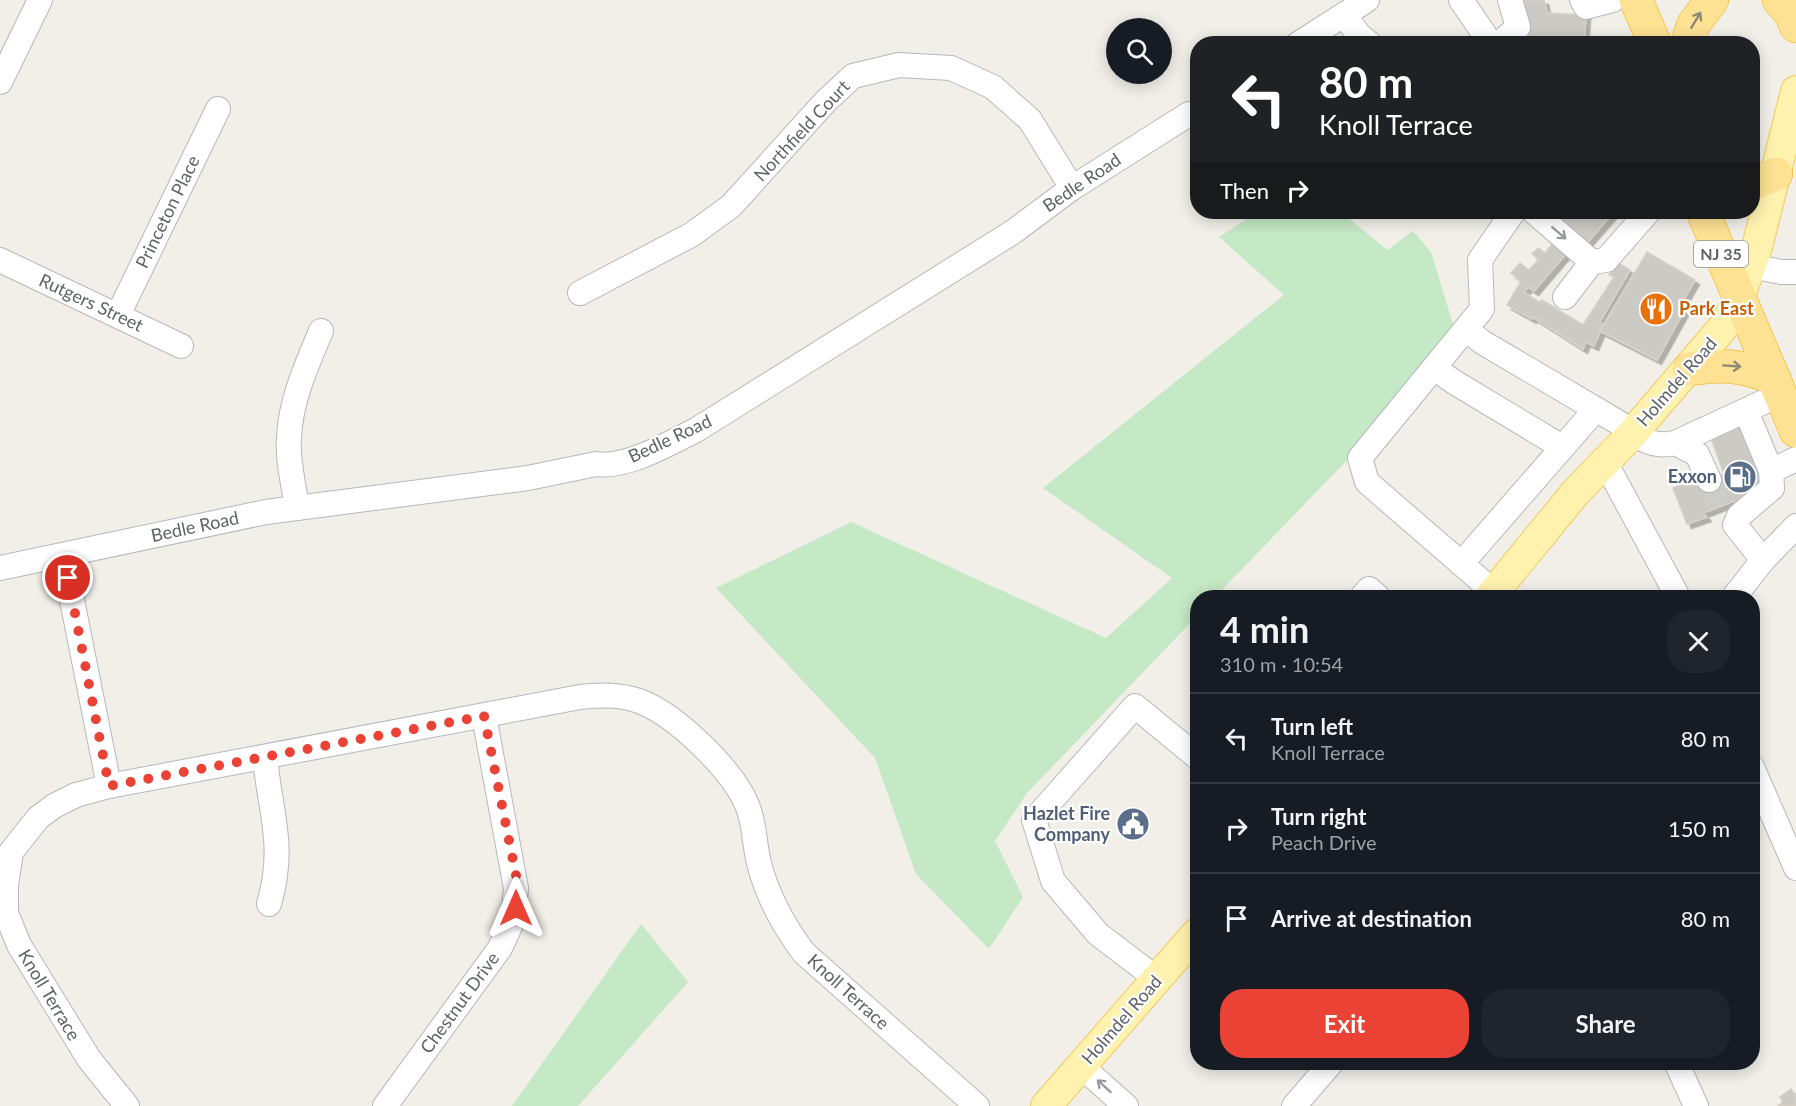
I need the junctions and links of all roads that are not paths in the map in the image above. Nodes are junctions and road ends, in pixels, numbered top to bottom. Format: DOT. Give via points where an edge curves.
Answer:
graph roads {
  1 [pos="40,0"];
  2 [pos="1461,0"];
  3 [pos="1510,0"];
  4 [pos="1582,0"];
  5 [pos="1613,0"];
  6 [pos="1636,0"];
  7 [pos="1712,0"];
  8 [pos="1779,0"];
  9 [pos="1359,4"];
  10 [pos="1796,26"];
  11 [pos="1310,36"];
  12 [pos="1360,36"];
  13 [pos="1486,36"];
  14 [pos="1508,36"];
  15 [pos="1628,36"];
  16 [pos="1652,36"];
  17 [pos="1690,36"];
  18 [pos="0,82"];
  19 [pos="1796,91"];
  20 [pos="219,109"];
  21 [pos="1189,114"];
  22 [pos="1764,179"];
  23 [pos="1072,188"];
  24 [pos="1760,200"];
  25 [pos="1508,219"];
  26 [pos="1542,219"];
  27 [pos="1642,219"];
  28 [pos="1707,219"];
  29 [pos="1730,219"];
  30 [pos="1757,219"];
  31 [pos="0,260"];
  32 [pos="1592,262"];
  33 [pos="1796,272"];
  34 [pos="1745,281"];
  35 [pos="580,293"];
  36 [pos="1565,297"];
  37 [pos="118,315"];
  38 [pos="1466,329"];
  39 [pos="321,331"];
  40 [pos="181,346"];
  41 [pos="1434,368"];
  42 [pos="1689,369"];
  43 [pos="1784,382"];
  44 [pos="1596,409"];
  45 [pos="1746,411"];
  46 [pos="1796,431"];
  47 [pos="1632,435"];
  48 [pos="1675,443"];
  49 [pos="1562,447"];
  50 [pos="1796,459"];
  51 [pos="1605,462"];
  52 [pos="1771,471"];
  53 [pos="1709,480"];
  54 [pos="1720,506"];
  55 [pos="297,508"];
  56 [pos="1735,525"];
  57 [pos="1796,526"];
  58 [pos="63,555"];
  59 [pos="1763,560"];
  60 [pos="1461,564"];
  61 [pos="0,568"];
  62 [pos="1487,590"];
  63 [pos="1496,590"];
  64 [pos="1674,590"];
  65 [pos="1739,590"];
  66 [pos="484,716"];
  67 [pos="1190,751"];
  68 [pos="265,757"];
  69 [pos="1760,785"];
  70 [pos="109,786"];
  71 [pos="5,850"];
  72 [pos="1796,868"];
  73 [pos="269,904"];
  74 [pos="1190,941"];
  75 [pos="1157,979"];
  76 [pos="1081,1066"];
  77 [pos="1325,1070"];
  78 [pos="1680,1070"];
  79 [pos="127,1106"];
  80 [pos="385,1106"];
  81 [pos="977,1106"];
  82 [pos="1046,1106"];
  83 [pos="1126,1106"];
  84 [pos="1294,1106"];
  85 [pos="1696,1106"];
  1 -- 18 [label="street"];
  2 -- 13 [label="street"];
  3 -- 14 [label="street" via="1518,27"];
  4 -- 5 [label="street" via="1586,7"];
  5 -- 15 [label="highway"];
  6 -- 16 [label="highway"];
  17 -- 7 [label="highway, one-way"];
  8 -- 10 [label="highway"];
  9 -- 11 [label="street"];
  9 -- 12 [label="street"];
  19 -- 22 [label="main road, Holmdel Road"];
  20 -- 37 [label="street, Princeton Place"];
  21 -- 23 [label="street, Bedle Road"];
  22 -- 24 [label="main road, Holmdel Road"];
  23 -- 35 [label="street, Northfield Court" via="1030,120 993,87 951,68 899,65 853,76 731,206 691,235"];
  23 -- 55 [label="street, Bedle Road" via="1012,232 696,430 658,449 606,466 596,464 528,478"];
  25 -- 38 [label="street" via="1480,260 1482,309"];
  26 -- 32 [label="street, one-way"];
  27 -- 32 [label="street" via="1606,260"];
  28 -- 34 [label="highway, NJ 35"];
  29 -- 34 [label="highway, NJ 35"];
  30 -- 34 [label="main road, Holmdel Road"];
  31 -- 37 [label="street, Rutgers Street"];
  32 -- 36 [label="street"];
  33 -- 34 [label="street"];
  34 -- 42 [label="main road, Holmdel Road" via="1725,325"];
  34 -- 43 [label="highway, NJ 35"];
  37 -- 40 [label="street, Rutgers Street"];
  38 -- 41 [label="street"];
  38 -- 44 [label="street"];
  39 -- 55 [label="street" via="290,421 289,454"];
  41 -- 49 [label="street"];
  41 -- 60 [label="street" via="1360,459 1367,482"];
  42 -- 43 [label="highway, one-way" via="1732,365"];
  42 -- 47 [label="main road, Holmdel Road"];
  43 -- 45 [label="street"];
  43 -- 46 [label="highway, NJ 35"];
  44 -- 47 [label="street"];
  44 -- 49 [label="street"];
  45 -- 48 [label="street"];
  45 -- 52 [label="street"];
  47 -- 48 [label="street" via="1664,446"];
  47 -- 51 [label="main road, Holmdel Road"];
  48 -- 53 [label="street" via="1697,454"];
  49 -- 60 [label="street"];
  50 -- 52 [label="street"];
  51 -- 63 [label="main road, Holmdel Road"];
  51 -- 64 [label="street"];
  52 -- 56 [label="street" via="1772,488 1739,516"];
  54 -- 56 [label="street"];
  55 -- 58 [label="street, Bedle Road"];
  56 -- 59 [label="street"];
  57 -- 59 [label="street"];
  58 -- 61 [label="street, Bedle Road"];
  58 -- 70 [label="street"];
  59 -- 65 [label="street"];
  60 -- 62 [label="street"];
  66 -- 68 [label="street, Knoll Terrace"];
  66 -- 80 [label="street, Chestnut Drive" via="516,875 514,914 500,948"];
  66 -- 81 [label="street, Knoll Terrace" via="580,696 603,695 639,701 672,720 721,767 740,792 752,819 765,886 804,953"];
  67 -- 75 [label="street" via="1135,706 1034,820 1053,881 1098,934"];
  68 -- 70 [label="street, Knoll Terrace"];
  68 -- 73 [label="street" via="278,851 277,875"];
  69 -- 72 [label="street"];
  70 -- 71 [label="street, Knoll Terrace" via="54,806"];
  71 -- 79 [label="street, Knoll Terrace" via="8,924 89,1059"];
  74 -- 75 [label="main road, Holmdel Road"];
  75 -- 76 [label="main road, Holmdel Road"];
  76 -- 82 [label="main road, Holmdel Road"];
  83 -- 76 [label="street, one-way"];
  77 -- 84 [label="street"];
  78 -- 85 [label="street"];
}
